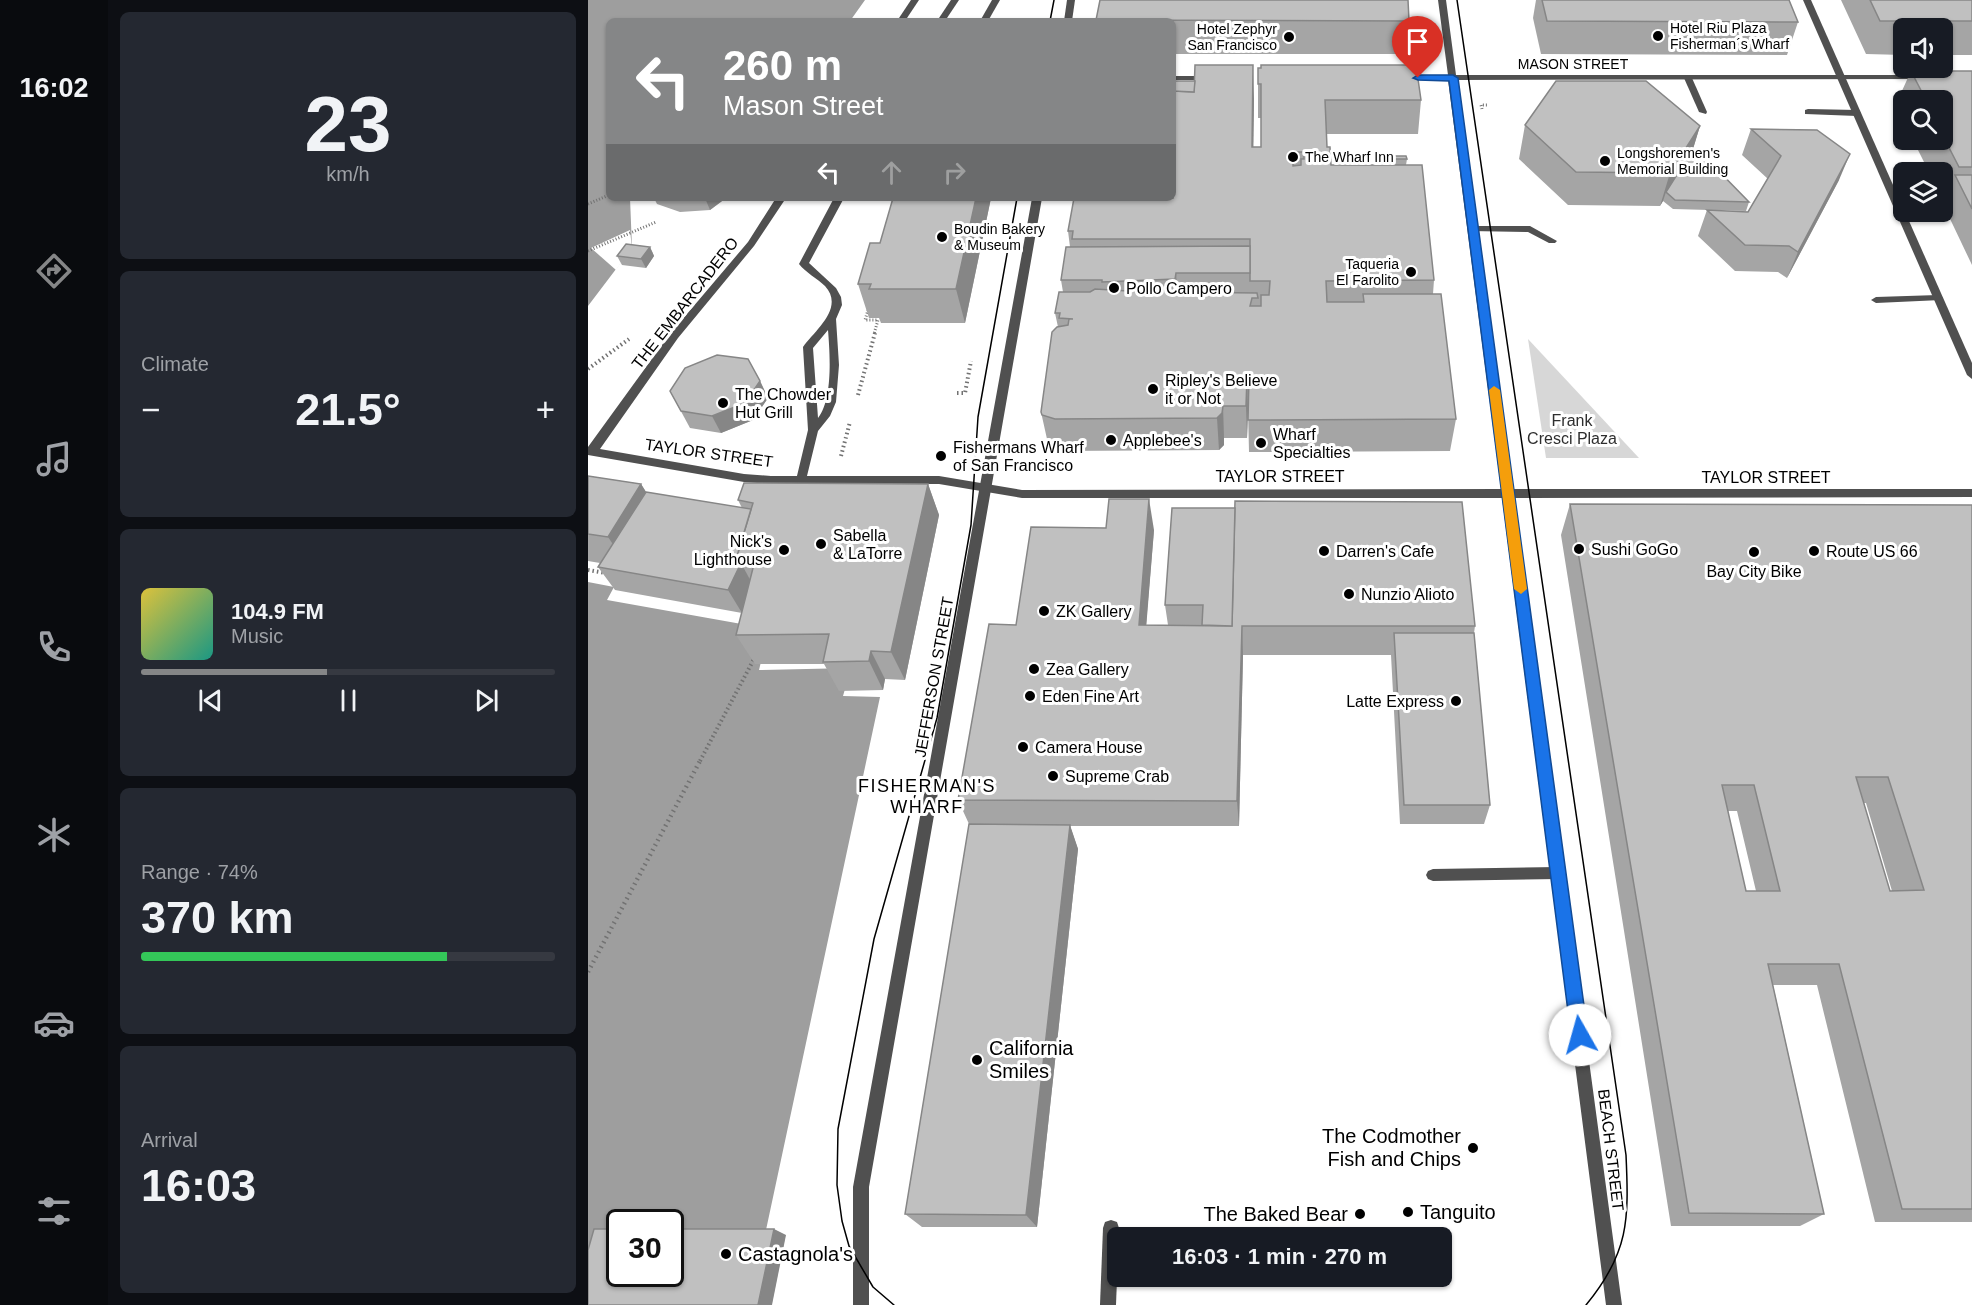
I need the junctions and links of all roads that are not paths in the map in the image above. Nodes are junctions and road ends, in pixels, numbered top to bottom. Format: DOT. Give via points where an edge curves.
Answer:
graph roads {
  1 [pos="915,0"];
  2 [pos="954,0"];
  3 [pos="996,0"];
  4 [pos="1071,0"];
  5 [pos="1442,0"];
  6 [pos="1807,0"];
  7 [pos="903,18"];
  8 [pos="943,18"];
  9 [pos="986,18"];
  10 [pos="1068,18"];
  11 [pos="1841,77"];
  12 [pos="1893,77"];
  13 [pos="1176,78"];
  14 [pos="1220,78"];
  15 [pos="1394,78"];
  16 [pos="1453,78"];
  17 [pos="1688,78"];
  18 [pos="1703,112"];
  19 [pos="1808,112"];
  20 [pos="1857,113"];
  21 [pos="780,201"];
  22 [pos="837,201"];
  23 [pos="1036,201"];
  24 [pos="1473,229"];
  25 [pos="1552,241"];
  26 [pos="1938,298"];
  27 [pos="1876,300"];
  28 [pos="831,319"];
  29 [pos="1972,375"];
  30 [pos="813,430"];
  31 [pos="590,452"];
  32 [pos="801,480"];
  33 [pos="986,487"];
  34 [pos="1508,493"];
  35 [pos="1972,493"];
  36 [pos="1558,873"];
  37 [pos="1433,875"];
  38 [pos="1109,1287"];
  39 [pos="861,1305"];
  40 [pos="1108,1305"];
  41 [pos="1614,1305"];
  1 -- 7 [label="street"];
  2 -- 8 [label="street"];
  3 -- 9 [label="street"];
  4 -- 10 [label="street"];
  5 -- 16 [label="street, BEACH STREET"];
  6 -- 11 [label="street"];
  11 -- 12 [label="street, MASON STREET"];
  11 -- 17 [label="street, MASON STREET"];
  11 -- 20 [label="street"];
  13 -- 14 [label="street"];
  15 -- 16 [label="street, MASON STREET"];
  16 -- 17 [label="street, MASON STREET"];
  16 -- 24 [label="street, BEACH STREET"];
  17 -- 18 [label="street"];
  19 -- 20 [label="street"];
  20 -- 26 [label="street"];
  21 -- 31 [label="street, THE EMBARCADERO" via="751,244 674,336"];
  22 -- 28 [label="street" via="804,264 835,291 837,299"];
  23 -- 33 [label="street, JEFFERSON STREET"];
  24 -- 25 [label="street" via="1530,229"];
  24 -- 34 [label="street, BEACH STREET"];
  26 -- 27 [label="street"];
  26 -- 29 [label="street"];
  28 -- 30 [label="street" via="835,342 830,404"];
  28 -- 30 [label="street" via="808,347"];
  30 -- 32 [label="street"];
  31 -- 32 [label="street, TAYLOR STREET" via="744,478"];
  32 -- 33 [label="street, TAYLOR STREET" via="939,480"];
  33 -- 34 [label="street, TAYLOR STREET" via="1022,494"];
  33 -- 39 [label="street, JEFFERSON STREET" via="861,1187"];
  34 -- 35 [label="street, TAYLOR STREET"];
  34 -- 36 [label="street, BEACH STREET"];
  36 -- 37 [label="street"];
  36 -- 41 [label="street, BEACH STREET"];
  38 -- 40 [label="street"];
}
